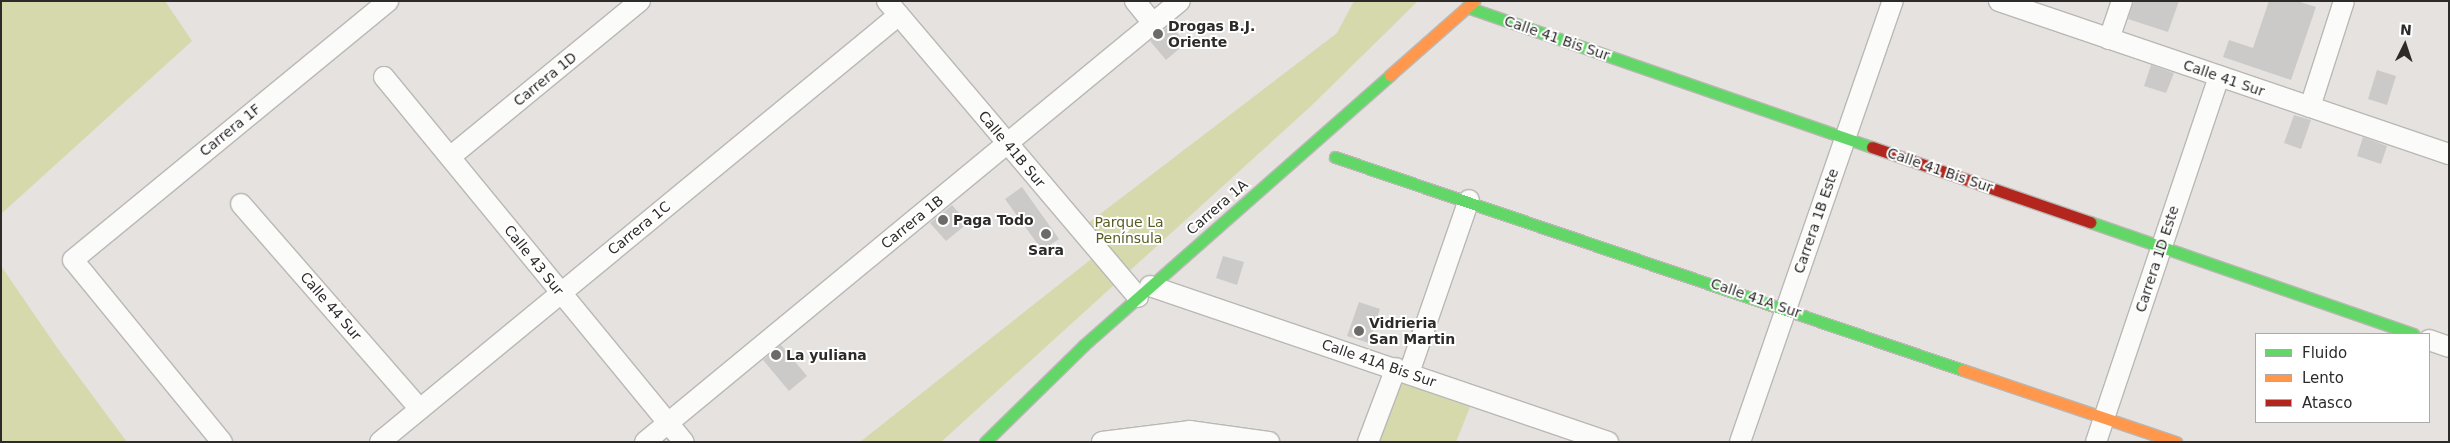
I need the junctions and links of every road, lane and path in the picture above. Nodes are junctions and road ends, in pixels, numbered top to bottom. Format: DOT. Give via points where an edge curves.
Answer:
graph roads {
  1 [pos="388,1"];
  2 [pos="640,1"];
  3 [pos="1135,1"];
  4 [pos="1180,1"];
  5 [pos="1893,1"];
  6 [pos="2000,1"];
  7 [pos="2122,1"];
  8 [pos="2344,1"];
  9 [pos="1470,4"];
  10 [pos="893,8"];
  11 [pos="1154,23"];
  12 [pos="2109,39"];
  13 [pos="2219,76"];
  14 [pos="384,78"];
  15 [pos="2310,107"];
  16 [pos="1845,138"];
  17 [pos="1008,143"];
  18 [pos="2449,154"];
  19 [pos="1335,157"];
  20 [pos="450,158"];
  21 [pos="1470,200"];
  22 [pos="241,204"];
  23 [pos="2160,246"];
  24 [pos="1144,291"];
  25 [pos="561,292"];
  26 [pos="1786,309"];
  27 [pos="2410,333"];
  28 [pos="2430,340"];
  29 [pos="2449,347"];
  30 [pos="1403,371"];
  31 [pos="420,409"];
  32 [pos="2106,417"];
  33 [pos="668,423"];
  34 [pos="1188,436"];
  35 [pos="222,442"];
  36 [pos="380,442"];
  37 [pos="645,442"];
  38 [pos="684,442"];
  39 [pos="985,442"];
  40 [pos="1102,442"];
  41 [pos="1269,442"];
  42 [pos="1368,442"];
  43 [pos="1608,442"];
  44 [pos="1740,442"];
  45 [pos="2096,442"];
  46 [pos="2176,442"];
  1 -- 35 [label="street, Carrera 1F" via="73,260"];
  2 -- 20 [label="street, Carrera 1D"];
  3 -- 11 [label="street"];
  4 -- 11 [label="street, Carrera 1B"];
  5 -- 16 [label="street, Carrera 1B Este"];
  6 -- 12 [label="street, Calle 41 Sur"];
  7 -- 12 [label="street"];
  8 -- 15 [label="street"];
  9 -- 16 [label="street, Calle 41 Bis Sur"];
  9 -- 24 [label="street, Carrera 1A"];
  10 -- 17 [label="street, Calle 41B Sur"];
  10 -- 25 [label="street, Carrera 1C"];
  11 -- 17 [label="street, Carrera 1B"];
  12 -- 13 [label="street, Calle 41 Sur"];
  13 -- 15 [label="street, Calle 41 Sur"];
  13 -- 23 [label="street, Carrera 1D Este"];
  14 -- 20 [label="street, Calle 43 Sur"];
  15 -- 18 [label="street, Calle 41 Sur"];
  16 -- 23 [label="street, Calle 41 Bis Sur"];
  16 -- 26 [label="street, Carrera 1B Este"];
  17 -- 24 [label="street, Calle 41B Sur"];
  17 -- 33 [label="street, Carrera 1B"];
  19 -- 21 [label="street, Calle 41A Sur"];
  20 -- 25 [label="street, Calle 43 Sur"];
  21 -- 26 [label="street, Calle 41A Sur"];
  21 -- 30 [label="street"];
  22 -- 31 [label="street, Calle 44 Sur"];
  23 -- 27 [label="street, Calle 41 Bis Sur"];
  23 -- 32 [label="street, Carrera 1D Este"];
  24 -- 30 [label="street, Calle 41A Bis Sur"];
  24 -- 39 [label="street, Carrera 1A"];
  25 -- 31 [label="street, Carrera 1C"];
  25 -- 33 [label="street, Calle 43 Sur"];
  26 -- 32 [label="street, Calle 41A Sur"];
  26 -- 44 [label="street, Carrera 1B Este"];
  28 -- 29 [label="street"];
  30 -- 42 [label="street"];
  30 -- 43 [label="street, Calle 41A Bis Sur"];
  31 -- 36 [label="street, Carrera 1C"];
  32 -- 45 [label="street, Carrera 1D Este"];
  32 -- 46 [label="street, Calle 41A Sur"];
  33 -- 37 [label="street, Carrera 1B"];
  33 -- 38 [label="street, Calle 43 Sur"];
  34 -- 40 [label="street"];
  34 -- 41 [label="street"];
}
